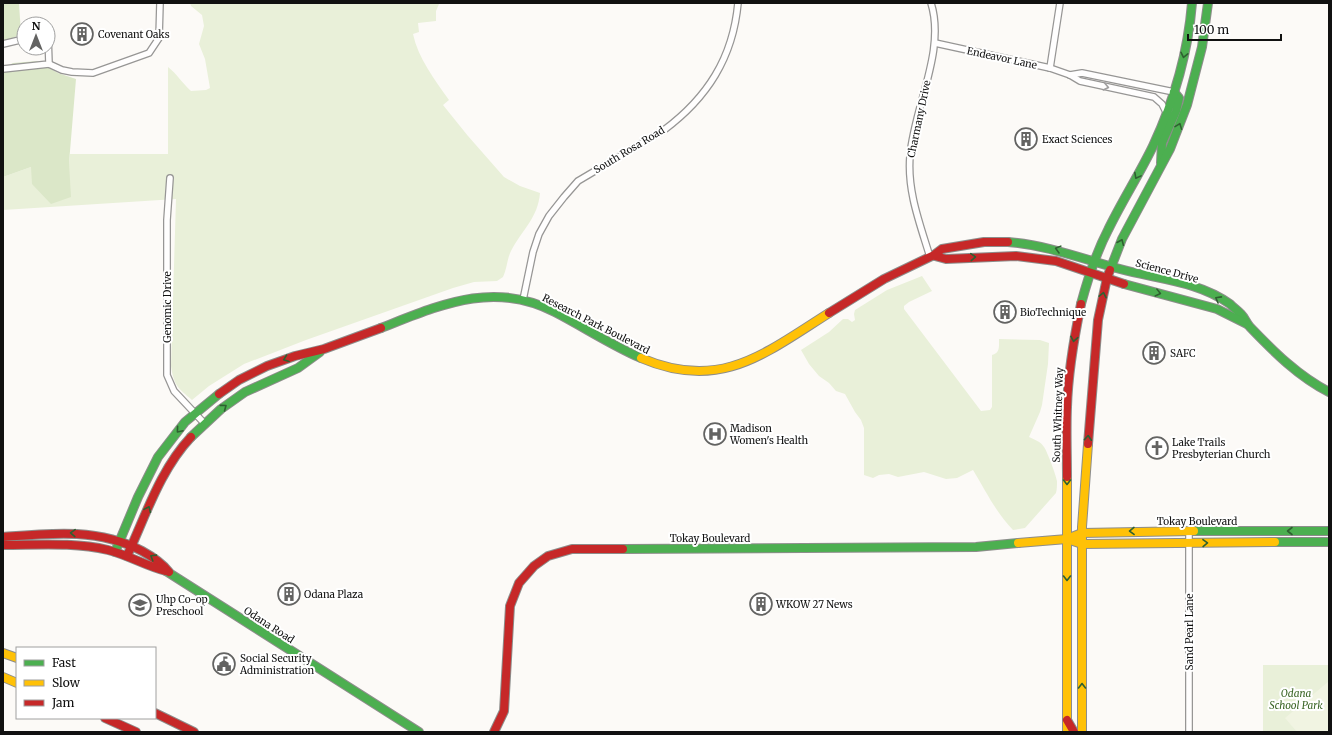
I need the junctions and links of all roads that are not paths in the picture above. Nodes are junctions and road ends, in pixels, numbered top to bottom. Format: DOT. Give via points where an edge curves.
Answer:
graph roads {
  1 [pos="160,3"];
  2 [pos="738,3"];
  3 [pos="931,3"];
  4 [pos="1060,3"];
  5 [pos="1192,3"];
  6 [pos="1208,3"];
  7 [pos="16,41"];
  8 [pos="935,43"];
  9 [pos="3,44"];
  10 [pos="49,56"];
  11 [pos="49,64"];
  12 [pos="1050,68"];
  13 [pos="3,69"];
  14 [pos="1070,75"];
  15 [pos="1174,92"];
  16 [pos="1167,114"];
  17 [pos="1161,167"];
  18 [pos="170,178"];
  19 [pos="932,257"];
  20 [pos="1095,261"];
  21 [pos="1111,266"];
  22 [pos="1091,273"];
  23 [pos="1107,278"];
  24 [pos="523,300"];
  25 [pos="1247,324"];
  26 [pos="324,349"];
  27 [pos="1329,392"];
  28 [pos="194,413"];
  29 [pos="204,423"];
  30 [pos="1189,531"];
  31 [pos="1329,531"];
  32 [pos="1082,532"];
  33 [pos="3,537"];
  34 [pos="1067,539"];
  35 [pos="119,541"];
  36 [pos="1329,542"];
  37 [pos="1189,543"];
  38 [pos="1082,544"];
  39 [pos="3,545"];
  40 [pos="132,545"];
  41 [pos="115,552"];
  42 [pos="128,556"];
  43 [pos="169,572"];
  44 [pos="3,653"];
  45 [pos="16,658"];
  46 [pos="3,677"];
  47 [pos="16,682"];
  48 [pos="156,713"];
  49 [pos="107,719"];
  50 [pos="1067,720"];
  51 [pos="1082,729"];
  52 [pos="136,732"];
  53 [pos="194,732"];
  54 [pos="419,732"];
  55 [pos="494,732"];
  56 [pos="1067,732"];
  57 [pos="1074,732"];
  58 [pos="1090,732"];
  59 [pos="1189,732"];
  1 -- 11 [label="street" via="159,38 149,53 93,73 62,70"];
  2 -- 24 [label="street, South Rosa Road" via="734,32 726,55 700,99 664,130 578,181 549,216 533,252"];
  3 -- 8 [label="street, Charmany Drive"];
  4 -- 12 [label="street"];
  5 -- 15 [label="main road, South Whitney Way, one-way" via="1185,51"];
  17 -- 6 [label="main road, one-way" via="1178,130 1194,81"];
  7 -- 9 [label="street"];
  8 -- 12 [label="street, Endeavor Lane"];
  8 -- 19 [label="street, Charmany Drive" via="912,138 909,165 913,200"];
  10 -- 11 [label="street"];
  11 -- 13 [label="street"];
  12 -- 14 [label="street, Endeavor Lane"];
  14 -- 15 [label="street, Endeavor Lane" via="1082,73"];
  14 -- 16 [label="street, Endeavor Lane, one-way" via="1080,81 1154,97 1162,104"];
  15 -- 16 [label="main road, South Whitney Way"];
  15 -- 17 [label="main road" via="1179,98 1162,143"];
  16 -- 20 [label="main road, South Whitney Way, one-way" via="1153,147 1110,225"];
  21 -- 17 [label="main road, one-way" via="1122,239"];
  18 -- 28 [label="street, Genomic Drive" via="167,220 167,375 174,391"];
  20 -- 19 [label="main road, Research Park Boulevard, one-way" via="1046,246 1004,242 942,248"];
  19 -- 22 [label="main road, one-way" via="1039,258"];
  19 -- 24 [label="main road, Research Park Boulevard" via="884,279 754,359 729,368 714,370 686,371 658,366 553,311"];
  20 -- 21 [label="main road, Science Drive"];
  20 -- 22 [label="main road, South Whitney Way"];
  21 -- 23 [label="main road"];
  25 -- 21 [label="main road, Science Drive, one-way" via="1242,314 1191,286"];
  22 -- 23 [label="main road, Science Drive"];
  22 -- 34 [label="main road, South Whitney Way, one-way" via="1076,323 1068,378"];
  23 -- 25 [label="main road, Science Drive, one-way" via="1217,309"];
  32 -- 23 [label="main road, one-way" via="1095,337"];
  24 -- 26 [label="main road, Research Park Boulevard" via="493,296 454,301"];
  25 -- 27 [label="main road, Science Drive" via="1309,382"];
  26 -- 28 [label="main road, Research Park Boulevard, one-way" via="294,356 253,372"];
  29 -- 26 [label="main road, Research Park Boulevard, one-way" via="246,392 299,367"];
  28 -- 29 [label="street, Genomic Drive"];
  28 -- 35 [label="main road, Research Park Boulevard, one-way" via="158,457"];
  40 -- 29 [label="main road, Research Park Boulevard, one-way" via="171,462"];
  31 -- 30 [label="main road, Tokay Boulevard, one-way"];
  30 -- 32 [label="main road, Tokay Boulevard, one-way"];
  30 -- 37 [label="street, Sand Pearl Lane"];
  32 -- 34 [label="main road, Tokay Boulevard"];
  32 -- 38 [label="main road"];
  35 -- 33 [label="main road, Odana Road, one-way" via="74,533"];
  34 -- 38 [label="main road, Tokay Boulevard"];
  34 -- 50 [label="main road, South Whitney Way, one-way"];
  34 -- 55 [label="main road, Tokay Boulevard" via="924,548 585,548 551,555 534,566 519,583 510,606 504,711"];
  35 -- 40 [label="main road, Odana Road"];
  35 -- 41 [label="main road, Research Park Boulevard"];
  37 -- 36 [label="main road, Tokay Boulevard, one-way"];
  37 -- 38 [label="main road, Tokay Boulevard"];
  37 -- 59 [label="street, Sand Pearl Lane"];
  51 -- 38 [label="main road, one-way"];
  39 -- 41 [label="main road, Odana Road" via="61,544"];
  40 -- 42 [label="main road, Research Park Boulevard"];
  43 -- 40 [label="main road, Odana Road, one-way" via="163,564"];
  41 -- 42 [label="main road, Odana Road"];
  42 -- 43 [label="main road, Odana Road" via="158,570"];
  43 -- 54 [label="main road, Odana Road"];
  44 -- 45 [label="main road"];
  46 -- 47 [label="main road"];
  48 -- 53 [label="main road"];
  49 -- 52 [label="main road"];
  50 -- 56 [label="main road, South Whitney Way"];
  50 -- 57 [label="main road"];
  51 -- 58 [label="main road"];
}
